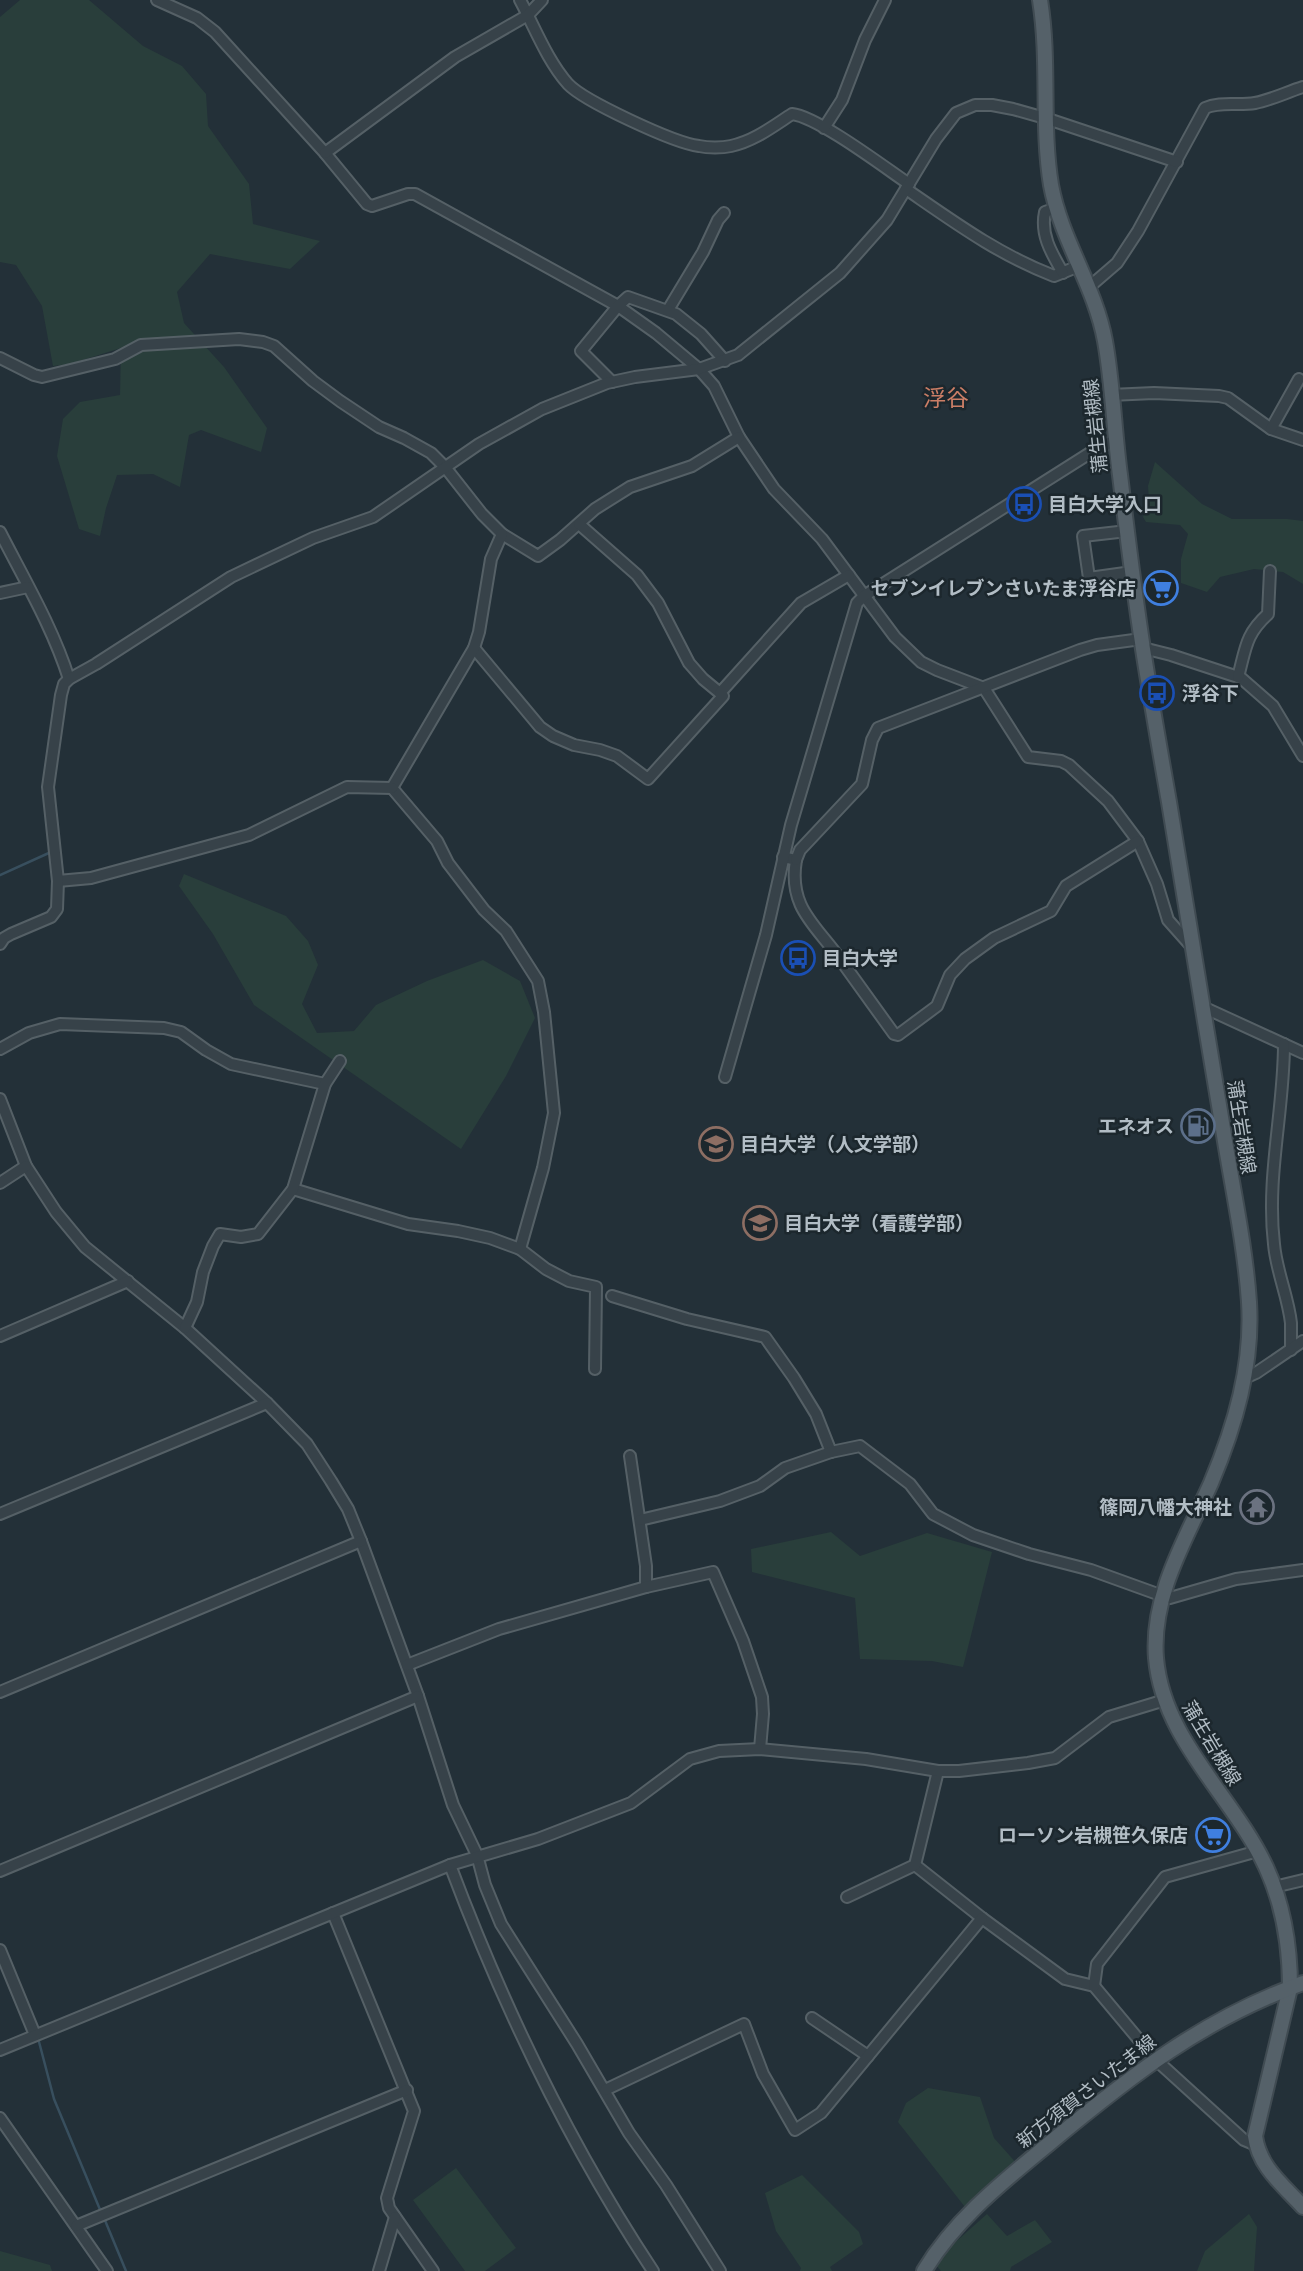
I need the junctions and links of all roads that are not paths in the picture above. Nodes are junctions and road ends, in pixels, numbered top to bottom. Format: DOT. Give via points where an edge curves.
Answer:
graph roads {
  1 [pos="157,0"];
  2 [pos="188,0"];
  3 [pos="520,0"];
  4 [pos="541,0"];
  5 [pos="885,0"];
  6 [pos="1040,0"];
  7 [pos="181,10"];
  8 [pos="528,15"];
  9 [pos="1303,87"];
  10 [pos="1045,118"];
  11 [pos="824,128"];
  12 [pos="325,153"];
  13 [pos="1177,162"];
  14 [pos="907,187"];
  15 [pos="1056,208"];
  16 [pos="724,213"];
  17 [pos="1079,266"];
  18 [pos="1063,273"];
  19 [pos="1088,288"];
  20 [pos="618,306"];
  21 [pos="668,310"];
  22 [pos="0,358"];
  23 [pos="725,361"];
  24 [pos="699,369"];
  25 [pos="1299,379"];
  26 [pos="612,382"];
  27 [pos="1110,394"];
  28 [pos="1271,429"];
  29 [pos="739,437"];
  30 [pos="1115,440"];
  31 [pos="1303,440"];
  32 [pos="445,467"];
  33 [pos="579,524"];
  34 [pos="1127,531"];
  35 [pos="0,532"];
  36 [pos="502,534"];
  37 [pos="1270,571"];
  38 [pos="1132,572"];
  39 [pos="849,575"];
  40 [pos="28,587"];
  41 [pos="0,593"];
  42 [pos="864,596"];
  43 [pos="1142,643"];
  44 [pos="474,648"];
  45 [pos="1238,677"];
  46 [pos="69,679"];
  47 [pos="984,688"];
  48 [pos="720,693"];
  49 [pos="1303,756"];
  50 [pos="392,788"];
  51 [pos="1138,841"];
  52 [pos="783,857"];
  53 [pos="796,860"];
  54 [pos="58,881"];
  55 [pos="0,944"];
  56 [pos="1192,948"];
  57 [pos="1203,1007"];
  58 [pos="1284,1044"];
  59 [pos="0,1049"];
  60 [pos="1303,1053"];
  61 [pos="340,1062"];
  62 [pos="725,1077"];
  63 [pos="325,1084"];
  64 [pos="0,1100"];
  65 [pos="26,1166"];
  66 [pos="0,1183"];
  67 [pos="293,1189"];
  68 [pos="520,1249"];
  69 [pos="128,1281"];
  70 [pos="612,1296"];
  71 [pos="185,1328"];
  72 [pos="0,1336"];
  73 [pos="1303,1341"];
  74 [pos="1291,1350"];
  75 [pos="595,1370"];
  76 [pos="1245,1378"];
  77 [pos="267,1403"];
  78 [pos="831,1452"];
  79 [pos="631,1456"];
  80 [pos="0,1514"];
  81 [pos="640,1520"];
  82 [pos="361,1541"];
  83 [pos="1303,1570"];
  84 [pos="646,1587"];
  85 [pos="1163,1596"];
  86 [pos="407,1665"];
  87 [pos="0,1692"];
  88 [pos="418,1696"];
  89 [pos="1165,1700"];
  90 [pos="760,1749"];
  91 [pos="938,1771"];
  92 [pos="1258,1850"];
  93 [pos="477,1855"];
  94 [pos="450,1864"];
  95 [pos="915,1865"];
  96 [pos="0,1871"];
  97 [pos="1303,1880"];
  98 [pos="1274,1887"];
  99 [pos="847,1897"];
  100 [pos="333,1913"];
  101 [pos="982,1918"];
  102 [pos="0,1950"];
  103 [pos="1296,1985"];
  104 [pos="1094,1986"];
  105 [pos="812,2018"];
  106 [pos="35,2035"];
  107 [pos="0,2050"];
  108 [pos="868,2056"];
  109 [pos="1155,2059"];
  110 [pos="407,2090"];
  111 [pos="605,2090"];
  112 [pos="0,2118"];
  113 [pos="1256,2144"];
  114 [pos="1303,2207"];
  115 [pos="395,2217"];
  116 [pos="76,2226"];
  117 [pos="107,2271"];
  118 [pos="379,2271"];
  119 [pos="433,2271"];
  120 [pos="653,2271"];
  121 [pos="720,2271"];
  122 [pos="924,2271"];
  1 -- 7 [label="street"];
  2 -- 7 [label="street"];
  3 -- 8 [label="street"];
  4 -- 8 [label="street"];
  5 -- 11 [label="street" via="842,100"];
  6 -- 10 [label="main road, 蒲生岩槻線" via="1046,39"];
  7 -- 12 [label="street" via="215,32"];
  8 -- 11 [label="street" via="569,85 658,133 698,146 728,147 757,138 792,114"];
  8 -- 12 [label="street" via="455,57"];
  9 -- 13 [label="street" via="1257,103 1205,108"];
  10 -- 13 [label="street"];
  10 -- 14 [label="street" via="992,105 975,105 956,113"];
  10 -- 15 [label="main road, 蒲生岩槻線"];
  11 -- 14 [label="street"];
  12 -- 20 [label="street" via="367,204 415,194"];
  13 -- 19 [label="street" via="1117,263"];
  14 -- 18 [label="street" via="1002,253 1054,276"];
  14 -- 23 [label="street" via="887,220 840,273"];
  15 -- 17 [label="main road, 蒲生岩槻線"];
  15 -- 18 [label="street" via="1045,212 1043,220 1049,248"];
  16 -- 21 [label="street"];
  17 -- 18 [label="street"];
  17 -- 19 [label="main road, 蒲生岩槻線"];
  19 -- 27 [label="main road, 蒲生岩槻線" via="1105,342"];
  20 -- 21 [label="street" via="628,296"];
  20 -- 24 [label="street"];
  20 -- 26 [label="street" via="581,351"];
  21 -- 23 [label="street" via="701,334"];
  22 -- 32 [label="street" via="42,377 115,359 141,345 239,339 263,342 281,351 341,401 379,427 431,453"];
  23 -- 24 [label="street"];
  24 -- 26 [label="street"];
  24 -- 29 [label="street" via="714,386"];
  25 -- 28 [label="street"];
  26 -- 32 [label="street" via="542,409"];
  27 -- 28 [label="street" via="1219,396"];
  27 -- 30 [label="main road, 蒲生岩槻線"];
  28 -- 31 [label="street"];
  29 -- 33 [label="street" via="692,466 630,487"];
  29 -- 39 [label="street" via="774,489"];
  30 -- 34 [label="main road, 蒲生岩槻線"];
  30 -- 42 [label="street"];
  32 -- 36 [label="street"];
  32 -- 46 [label="street" via="373,516 231,577"];
  33 -- 36 [label="street" via="538,556"];
  33 -- 48 [label="street" via="636,575 658,603 689,663"];
  34 -- 38 [label="main road, 蒲生岩槻線"];
  34 -- 38 [label="street" via="1083,536 1089,578"];
  35 -- 40 [label="street"];
  36 -- 44 [label="street" via="491,559"];
  37 -- 45 [label="street" via="1268,614 1248,638"];
  38 -- 43 [label="main road, 蒲生岩槻線"];
  39 -- 42 [label="street"];
  39 -- 48 [label="street" via="801,603"];
  40 -- 41 [label="street"];
  40 -- 46 [label="street"];
  42 -- 47 [label="street" via="921,662"];
  42 -- 52 [label="street" via="853,612"];
  43 -- 45 [label="street"];
  43 -- 47 [label="street" via="1097,645"];
  43 -- 56 [label="main road, 蒲生岩槻線"];
  44 -- 48 [label="street" via="540,727 574,745 617,756 648,779 723,696"];
  44 -- 50 [label="street"];
  45 -- 49 [label="street" via="1273,706"];
  46 -- 54 [label="street" via="61,695 48,787"];
  47 -- 51 [label="street" via="1028,757 1069,765 1108,801"];
  47 -- 53 [label="street" via="878,728 862,784 800,850"];
  50 -- 54 [label="street" via="347,787 249,835 92,878"];
  50 -- 68 [label="street" via="484,910 506,931 538,981 554,1113"];
  51 -- 53 [label="street" via="1066,886 1051,911 994,938 965,959 950,975 937,1006 898,1035 809,922 795,883"];
  51 -- 56 [label="street" via="1168,920"];
  52 -- 53 [label="street"];
  52 -- 62 [label="street"];
  54 -- 55 [label="street" via="57,909 51,918 11,934"];
  56 -- 57 [label="main road, 蒲生岩槻線"];
  57 -- 58 [label="street"];
  57 -- 76 [label="main road, 蒲生岩槻線" via="1247,1279"];
  58 -- 60 [label="street"];
  58 -- 74 [label="street" via="1273,1244 1290,1321"];
  59 -- 63 [label="street" via="29,1033 60,1024 164,1028 181,1032 231,1064"];
  61 -- 63 [label="street"];
  63 -- 67 [label="street"];
  64 -- 65 [label="street"];
  65 -- 66 [label="street"];
  65 -- 69 [label="street" via="85,1247"];
  67 -- 68 [label="street" via="408,1224 490,1238"];
  67 -- 71 [label="street" via="258,1234 220,1234"];
  68 -- 75 [label="street" via="569,1281 596,1287"];
  69 -- 71 [label="street"];
  69 -- 72 [label="street"];
  70 -- 78 [label="street" via="765,1337 816,1414"];
  71 -- 77 [label="street"];
  73 -- 74 [label="street"];
  74 -- 76 [label="street"];
  76 -- 85 [label="main road, 蒲生岩槻線" via="1224,1450"];
  77 -- 80 [label="street"];
  77 -- 82 [label="street" via="307,1444 348,1509"];
  78 -- 81 [label="street" via="785,1468 760,1486 720,1501"];
  78 -- 85 [label="street" via="860,1446 910,1484 933,1514 973,1535"];
  79 -- 81 [label="street"];
  81 -- 84 [label="street"];
  82 -- 86 [label="street"];
  82 -- 87 [label="street"];
  83 -- 85 [label="street"];
  84 -- 86 [label="street" via="499,1629"];
  84 -- 90 [label="street" via="713,1572 762,1697"];
  85 -- 89 [label="main road, 蒲生岩槻線" via="1156,1649"];
  86 -- 88 [label="street"];
  88 -- 93 [label="street" via="453,1805"];
  88 -- 96 [label="street"];
  89 -- 91 [label="street" via="1109,1717 1055,1758"];
  89 -- 92 [label="main road, 蒲生岩槻線" via="1179,1731"];
  90 -- 91 [label="street"];
  90 -- 93 [label="street" via="719,1751 690,1759 631,1803 538,1839"];
  91 -- 95 [label="street"];
  92 -- 98 [label="main road, 蒲生岩槻線"];
  92 -- 104 [label="street" via="1165,1877 1097,1964"];
  93 -- 94 [label="street"];
  93 -- 111 [label="street" via="501,1924"];
  94 -- 100 [label="street"];
  94 -- 120 [label="street" via="477,1936 578,2149"];
  95 -- 99 [label="street"];
  95 -- 101 [label="street"];
  97 -- 98 [label="street"];
  98 -- 103 [label="main road, 蒲生岩槻線"];
  100 -- 106 [label="street"];
  100 -- 110 [label="street"];
  101 -- 104 [label="street" via="1065,1979"];
  101 -- 108 [label="street"];
  102 -- 106 [label="street"];
  103 -- 109 [label="main road, 新方須賀さいたま線" via="1230,2014"];
  103 -- 113 [label="main road, 蒲生岩槻線" via="1256,2126"];
  104 -- 109 [label="street"];
  105 -- 108 [label="street"];
  106 -- 107 [label="street"];
  108 -- 111 [label="street" via="821,2113 795,2130 763,2074 744,2024"];
  109 -- 113 [label="street" via="1244,2140"];
  109 -- 122 [label="main road, 新方須賀さいたま線" via="1002,2183 957,2225"];
  110 -- 115 [label="street" via="414,2111 387,2198"];
  110 -- 116 [label="street"];
  111 -- 121 [label="street"];
  112 -- 116 [label="street"];
  113 -- 114 [label="main road" via="1264,2164"];
  115 -- 118 [label="street"];
  115 -- 119 [label="street"];
  116 -- 117 [label="street"];
}
